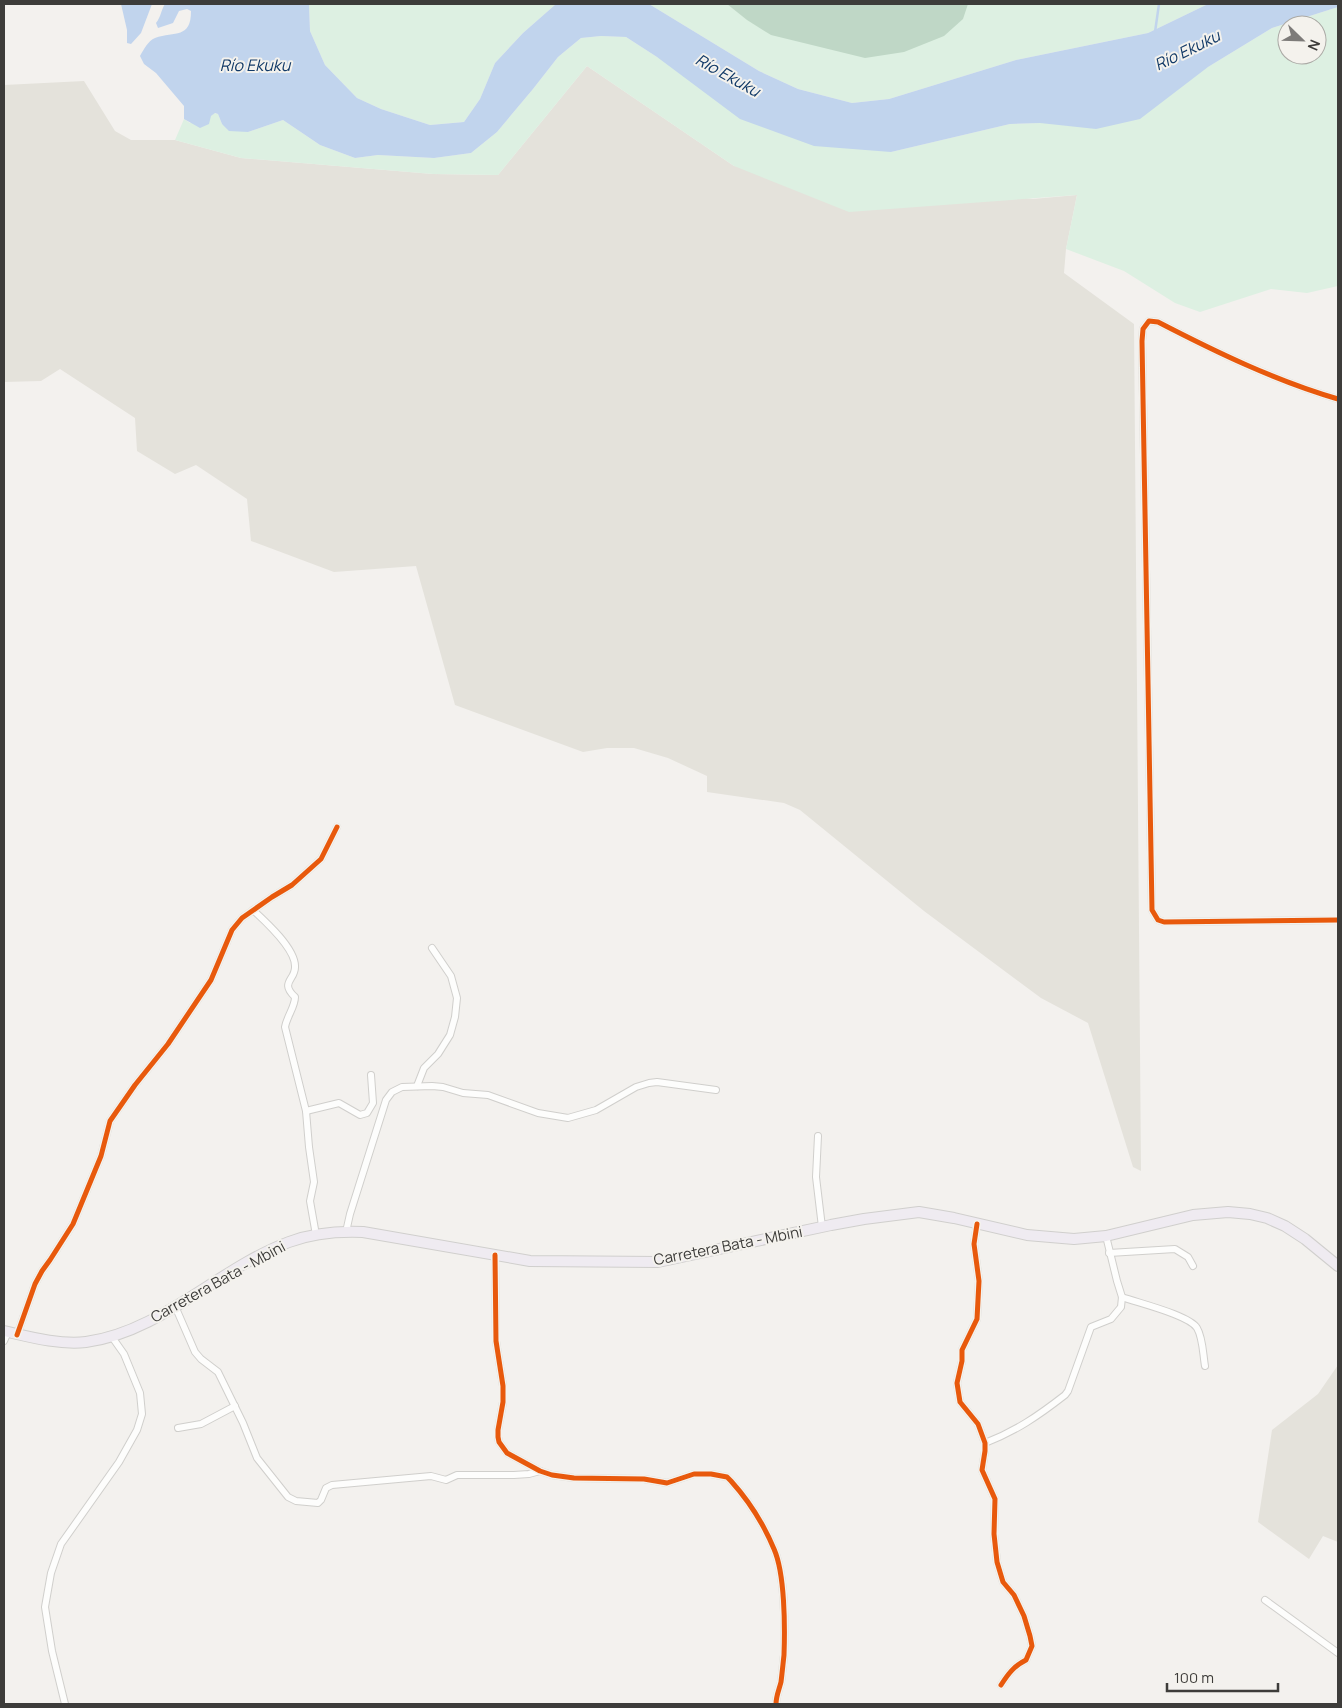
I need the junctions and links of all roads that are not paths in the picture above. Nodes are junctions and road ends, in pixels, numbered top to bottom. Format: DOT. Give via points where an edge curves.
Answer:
graph roads {
  1 [pos="1338,399"];
  2 [pos="337,827"];
  3 [pos="253,910"];
  4 [pos="1338,920"];
  5 [pos="432,948"];
  6 [pos="371,1075"];
  7 [pos="417,1086"];
  8 [pos="716,1090"];
  9 [pos="306,1111"];
  10 [pos="818,1136"];
  11 [pos="977,1224"];
  12 [pos="822,1227"];
  13 [pos="346,1232"];
  14 [pos="316,1235"];
  15 [pos="1106,1236"];
  16 [pos="1109,1253"];
  17 [pos="495,1255"];
  18 [pos="1193,1266"];
  19 [pos="1338,1266"];
  20 [pos="1122,1297"];
  21 [pos="175,1306"];
  22 [pos="8,1335"];
  23 [pos="112,1337"];
  24 [pos="1205,1366"];
  25 [pos="235,1406"];
  26 [pos="178,1428"];
  27 [pos="984,1443"];
  28 [pos="540,1471"];
  29 [pos="1264,1600"];
  30 [pos="1338,1653"];
  31 [pos="1001,1685"];
  32 [pos="65,1704"];
  33 [pos="776,1704"];
  1 -- 4 [label="street" via="1308,391 1258,370 1158,322 1149,321 1144,329 1152,910 1158,920 1164,922"];
  2 -- 3 [label="street" via="321,858 292,885"];
  3 -- 9 [label="street" via="286,945 296,966 288,984 295,1003 285,1027"];
  3 -- 22 [label="street" via="232,930 211,980 110,1121 101,1156 73,1224 38,1277"];
  5 -- 7 [label="street" via="451,976 457,998 456,1017 450,1035 424,1068"];
  6 -- 9 [label="street" via="373,1103 367,1113 360,1115 339,1103"];
  7 -- 8 [label="street" via="488,1094 538,1113 568,1118 596,1110 649,1083"];
  7 -- 13 [label="street" via="402,1087 389,1095"];
  9 -- 14 [label="street" via="314,1182 310,1201"];
  10 -- 12 [label="street" via="816,1177"];
  11 -- 12 [label="main road, Carretera Bata - Mbini" via="919,1212"];
  11 -- 15 [label="main road, Carretera Bata - Mbini" via="1039,1237 1074,1239"];
  11 -- 27 [label="street" via="974,1244 979,1281 977,1319 962,1350 957,1383 960,1402 978,1424"];
  12 -- 17 [label="main road, Carretera Bata - Mbini" via="658,1262 530,1261"];
  13 -- 14 [label="main road, Carretera Bata - Mbini"];
  13 -- 17 [label="main road, Carretera Bata - Mbini" via="363,1232"];
  14 -- 21 [label="main road, Carretera Bata - Mbini" via="274,1248"];
  15 -- 16 [label="street"];
  15 -- 19 [label="main road, Carretera Bata - Mbini" via="1210,1213 1250,1214 1285,1226"];
  16 -- 18 [label="street" via="1175,1249 1188,1257"];
  16 -- 20 [label="street"];
  17 -- 28 [label="street" via="496,1342 503,1386 499,1442 507,1453"];
  20 -- 24 [label="street" via="1178,1316 1196,1326"];
  20 -- 27 [label="street" via="1121,1307 1111,1319 1091,1327 1065,1396 1019,1428"];
  21 -- 23 [label="main road, Carretera Bata - Mbini"];
  21 -- 25 [label="street" via="195,1352 218,1372"];
  22 -- 23 [label="main road, Carretera Bata - Mbini" via="71,1342"];
  23 -- 32 [label="street" via="124,1354 140,1393 142,1414 119,1462 61,1544 51,1573 45,1607"];
  25 -- 26 [label="street" via="201,1424"];
  25 -- 28 [label="street" via="256,1458 288,1497 296,1501 318,1503 326,1488 332,1485"];
  27 -- 31 [label="street" via="982,1470 995,1499 997,1562 1003,1582 1014,1595 1024,1616 1032,1646 1026,1660 1018,1664"];
  28 -- 33 [label="street" via="574,1478 644,1479 667,1483 694,1474 712,1474 732,1481 755,1512 775,1550 778,1565 784,1656"];
  29 -- 30 [label="street"];
}
